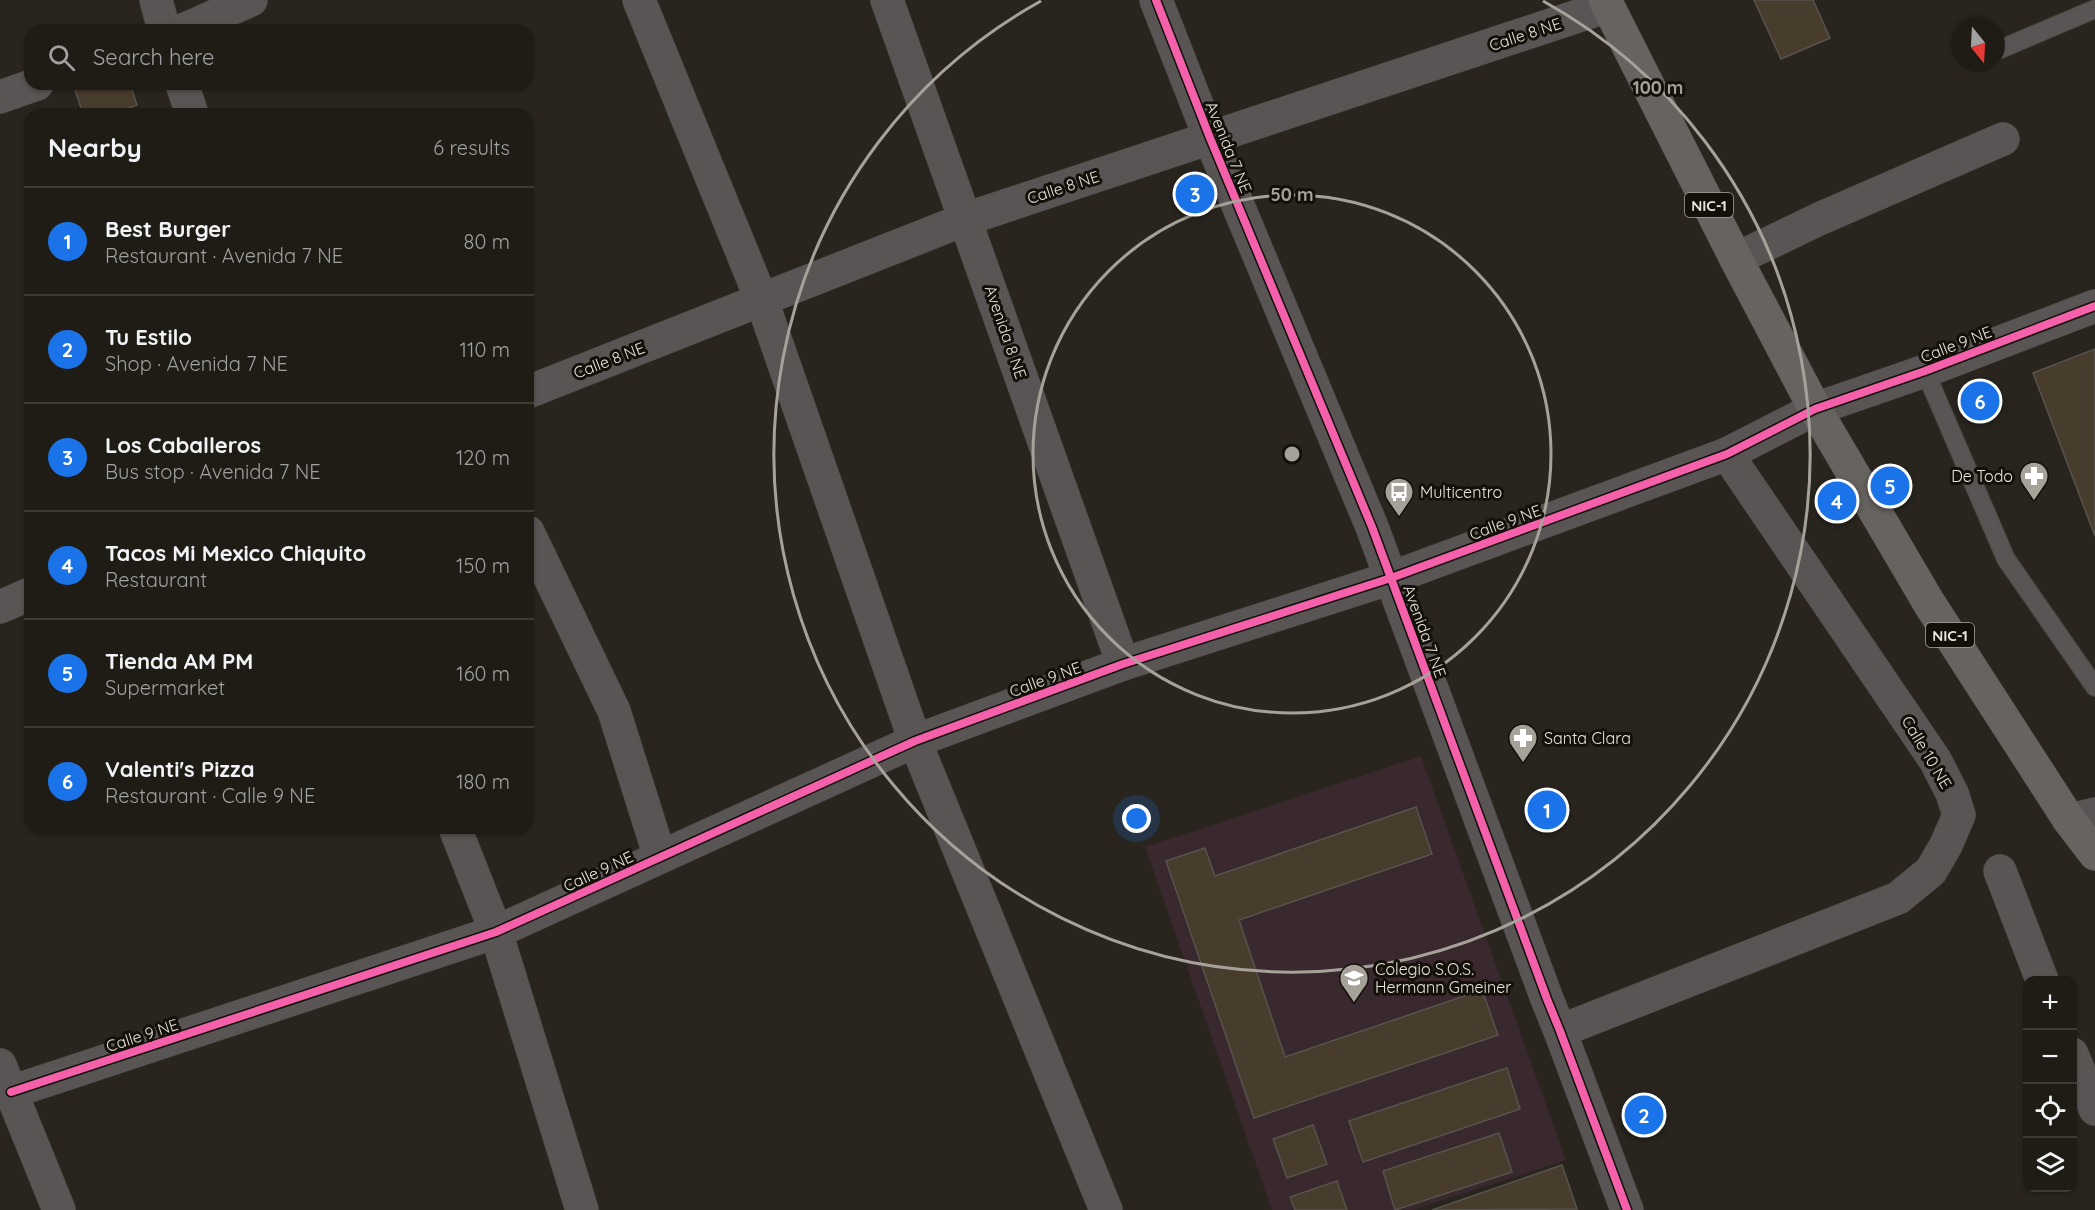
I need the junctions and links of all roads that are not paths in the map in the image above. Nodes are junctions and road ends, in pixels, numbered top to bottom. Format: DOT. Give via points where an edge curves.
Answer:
graph roads {
  1 [pos="156,0"];
  2 [pos="251,0"];
  3 [pos="639,0"];
  4 [pos="887,0"];
  5 [pos="1156,0"];
  6 [pos="1606,3"];
  7 [pos="2095,9"];
  8 [pos="162,24"];
  9 [pos="197,24"];
  10 [pos="2005,47"];
  11 [pos="24,89"];
  12 [pos="184,90"];
  13 [pos="0,97"];
  14 [pos="190,108"];
  15 [pos="1210,138"];
  16 [pos="2003,139"];
  17 [pos="966,219"];
  18 [pos="1736,259"];
  19 [pos="762,301"];
  20 [pos="2095,306"];
  21 [pos="1925,371"];
  22 [pos="534,390"];
  23 [pos="1815,409"];
  24 [pos="1728,454"];
  25 [pos="534,544"];
  26 [pos="1391,578"];
  27 [pos="24,597"];
  28 [pos="0,607"];
  29 [pos="1123,664"];
  30 [pos="2095,687"];
  31 [pos="915,741"];
  32 [pos="2082,817"];
  33 [pos="457,834"];
  34 [pos="2095,854"];
  35 [pos="660,857"];
  36 [pos="2000,871"];
  37 [pos="496,932"];
  38 [pos="2040,976"];
  39 [pos="1560,1030"];
  40 [pos="2077,1064"];
  41 [pos="5,1079"];
  42 [pos="2095,1109"];
  43 [pos="1098,1208"];
  44 [pos="59,1210"];
  45 [pos="582,1210"];
  46 [pos="1627,1210"];
  1 -- 8 [label="street"];
  2 -- 9 [label="street"];
  3 -- 19 [label="street"];
  4 -- 17 [label="street, Avenida 8 NE"];
  5 -- 15 [label="street, Avenida 7 NE"];
  6 -- 15 [label="street, Calle 8 NE"];
  6 -- 18 [label="highway, NIC-1"];
  7 -- 10 [label="lane"];
  11 -- 13 [label="street"];
  12 -- 14 [label="street"];
  15 -- 17 [label="street, Calle 8 NE"];
  15 -- 26 [label="street, Avenida 7 NE"];
  16 -- 18 [label="street"];
  17 -- 19 [label="street, Calle 8 NE"];
  17 -- 29 [label="street, Avenida 8 NE"];
  18 -- 23 [label="highway, NIC-1"];
  19 -- 22 [label="street, Calle 8 NE"];
  19 -- 31 [label="street"];
  20 -- 21 [label="street, Calle 9 NE"];
  21 -- 23 [label="street, Calle 9 NE"];
  21 -- 30 [label="lane" via="2006,559"];
  23 -- 24 [label="street, Calle 9 NE"];
  23 -- 32 [label="highway, NIC-1" via="1929,603"];
  24 -- 26 [label="street, Calle 9 NE"];
  24 -- 39 [label="street, Calle 10 NE" via="1935,760 1959,815 1931,871 1898,898"];
  25 -- 35 [label="street" via="614,711"];
  26 -- 29 [label="street, Calle 9 NE"];
  26 -- 39 [label="street, Avenida 7 NE"];
  27 -- 28 [label="street"];
  29 -- 31 [label="street, Calle 9 NE"];
  31 -- 35 [label="street, Calle 9 NE"];
  31 -- 43 [label="street"];
  32 -- 34 [label="highway, NIC-1"];
  33 -- 37 [label="street"];
  35 -- 37 [label="street, Calle 9 NE"];
  36 -- 38 [label="street"];
  37 -- 41 [label="street, Calle 9 NE"];
  37 -- 45 [label="street"];
  39 -- 46 [label="street, Avenida 7 NE"];
  40 -- 42 [label="street"];
  41 -- 44 [label="street"];
}
